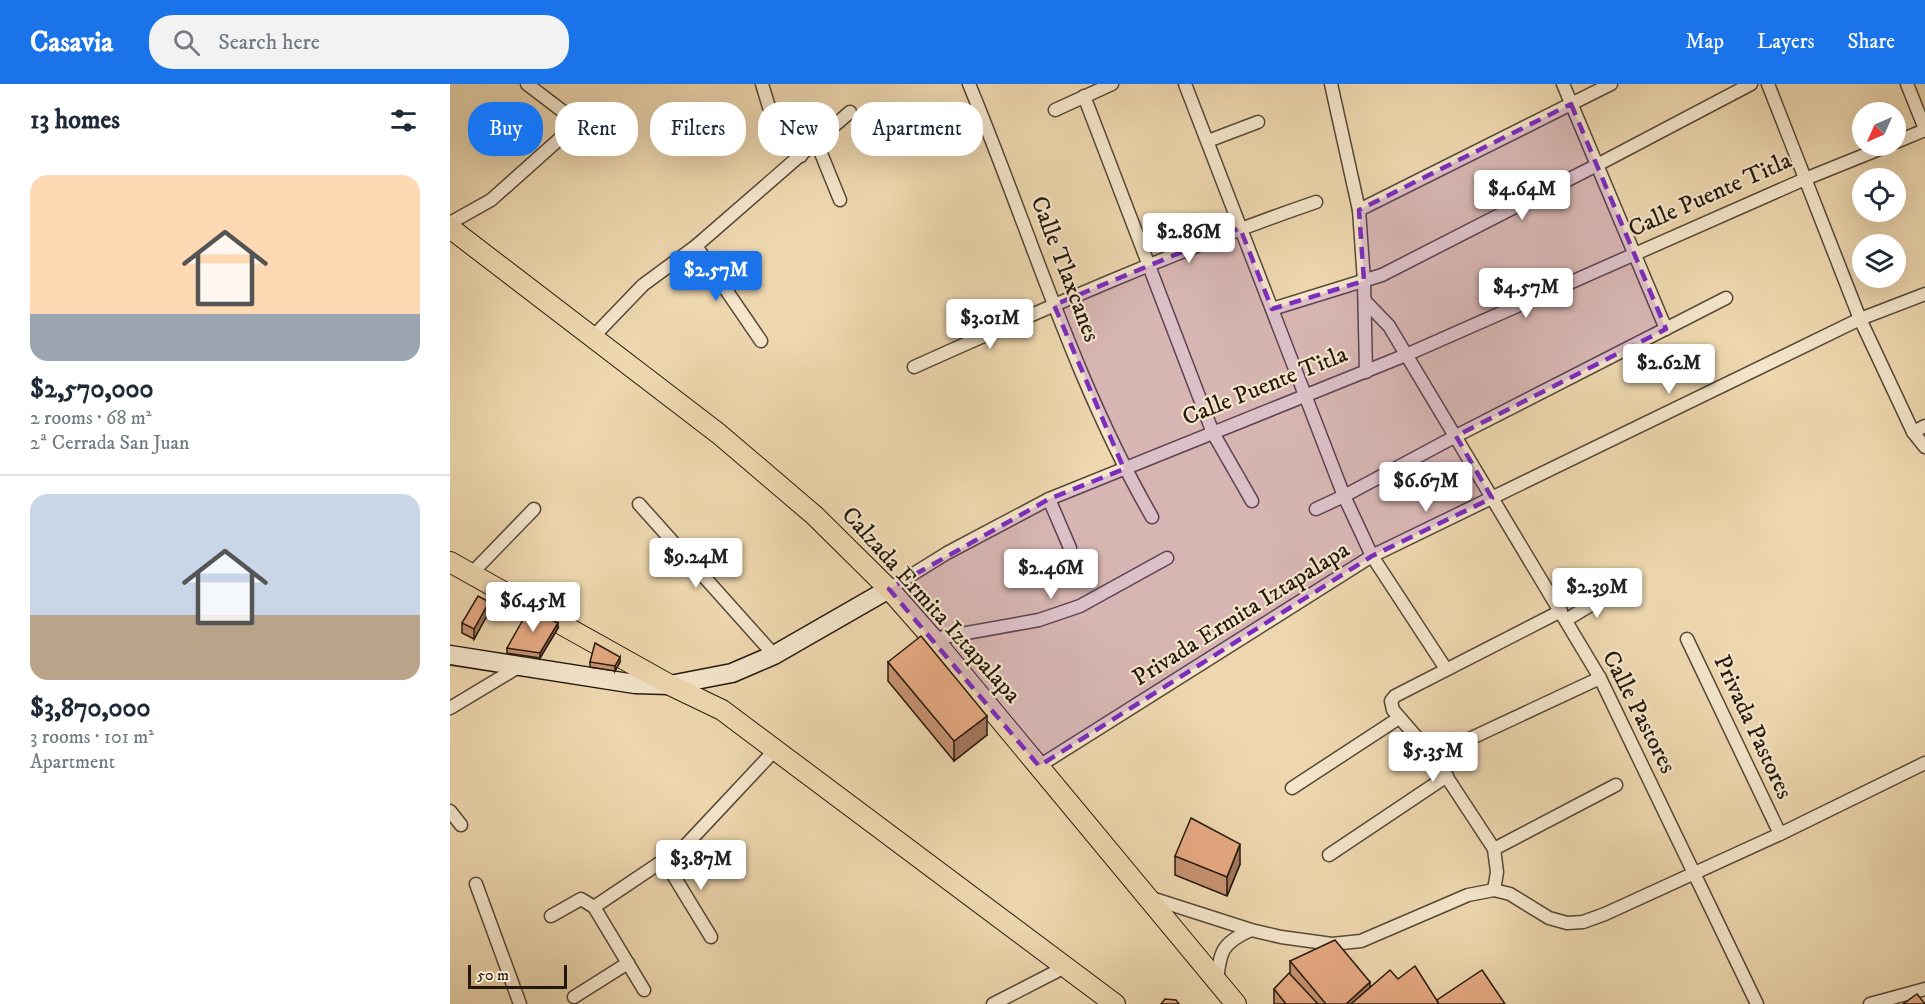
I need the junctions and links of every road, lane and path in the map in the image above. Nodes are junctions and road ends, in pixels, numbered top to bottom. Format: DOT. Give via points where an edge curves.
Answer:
graph roads {
  1 [pos="527,84"];
  2 [pos="762,84"];
  3 [pos="969,84"];
  4 [pos="1112,84"];
  5 [pos="1185,84"];
  6 [pos="1331,84"];
  7 [pos="1563,84"];
  8 [pos="1611,84"];
  9 [pos="1751,84"];
  10 [pos="1768,84"];
  11 [pos="1907,84"];
  12 [pos="1084,96"];
  13 [pos="767,102"];
  14 [pos="1571,104"];
  15 [pos="1055,110"];
  16 [pos="850,112"];
  17 [pos="839,121"];
  18 [pos="1258,122"];
  19 [pos="1925,129"];
  20 [pos="1906,138"];
  21 [pos="1208,141"];
  22 [pos="801,156"];
  23 [pos="822,156"];
  24 [pos="1862,156"];
  25 [pos="1597,165"];
  26 [pos="1805,179"];
  27 [pos="840,200"];
  28 [pos="1316,202"];
  29 [pos="1359,210"];
  30 [pos="450,223"];
  31 [pos="450,228"];
  32 [pos="1240,228"];
  33 [pos="696,246"];
  34 [pos="1634,255"];
  35 [pos="1149,265"];
  36 [pos="1364,280"];
  37 [pos="1925,294"];
  38 [pos="1726,298"];
  39 [pos="1365,301"];
  40 [pos="1054,305"];
  41 [pos="1272,309"];
  42 [pos="1860,319"];
  43 [pos="1666,330"];
  44 [pos="592,338"];
  45 [pos="760,340"];
  46 [pos="1406,355"];
  47 [pos="914,367"];
  48 [pos="1366,372"];
  49 [pos="1305,397"];
  50 [pos="1919,429"];
  51 [pos="1213,433"];
  52 [pos="1456,436"];
  53 [pos="1925,447"];
  54 [pos="1124,469"];
  55 [pos="1344,496"];
  56 [pos="1492,498"];
  57 [pos="1048,499"];
  58 [pos="1252,501"];
  59 [pos="639,504"];
  60 [pos="534,509"];
  61 [pos="1316,509"];
  62 [pos="1152,517"];
  63 [pos="1070,548"];
  64 [pos="1372,556"];
  65 [pos="1167,558"];
  66 [pos="450,562"];
  67 [pos="472,573"];
  68 [pos="889,589"];
  69 [pos="1612,592"];
  70 [pos="1563,615"];
  71 [pos="933,639"];
  72 [pos="1687,639"];
  73 [pos="450,655"];
  74 [pos="774,655"];
  75 [pos="520,666"];
  76 [pos="1446,669"];
  77 [pos="1600,678"];
  78 [pos="670,685"];
  79 [pos="450,708"];
  80 [pos="1399,718"];
  81 [pos="775,750"];
  82 [pos="1433,756"];
  83 [pos="1925,763"];
  84 [pos="1039,766"];
  85 [pos="1447,776"];
  86 [pos="1616,785"];
  87 [pos="1292,788"];
  88 [pos="450,811"];
  89 [pos="460,825"];
  90 [pos="1780,834"];
  91 [pos="1494,849"];
  92 [pos="1329,855"];
  93 [pos="664,860"];
  94 [pos="1694,874"];
  95 [pos="476,884"];
  96 [pos="1494,890"];
  97 [pos="1147,897"];
  98 [pos="594,907"];
  99 [pos="551,916"];
  100 [pos="1251,930"];
  101 [pos="711,937"];
  102 [pos="628,963"];
  103 [pos="1065,967"];
  104 [pos="1217,981"];
  105 [pos="1925,988"];
  106 [pos="644,990"];
  107 [pos="573,997"];
  108 [pos="520,1004"];
  109 [pos="993,1004"];
  110 [pos="1115,1004"];
  111 [pos="1236,1004"];
  112 [pos="1757,1004"];
  113 [pos="1870,1004"];
  1 -- 30 [label="street" via="565,113 571,121 565,134 491,200"];
  2 -- 13 [label="street"];
  3 -- 40 [label="street, Calle Tlaxcanes"];
  4 -- 12 [label="street"];
  5 -- 21 [label="street"];
  6 -- 29 [label="street"];
  7 -- 14 [label="street"];
  8 -- 14 [label="street"];
  9 -- 25 [label="street"];
  10 -- 26 [label="street"];
  11 -- 19 [label="street"];
  12 -- 15 [label="street"];
  12 -- 35 [label="street"];
  14 -- 25 [label="street"];
  14 -- 29 [label="street"];
  16 -- 17 [label="street"];
  18 -- 21 [label="street"];
  19 -- 20 [label="street"];
  21 -- 32 [label="street"];
  22 -- 33 [label="street"];
  23 -- 27 [label="street"];
  24 -- 26 [label="street, Calle Puente Titla"];
  25 -- 34 [label="street"];
  25 -- 36 [label="street" via="1382,275"];
  26 -- 34 [label="street, Calle Puente Titla"];
  26 -- 42 [label="street"];
  28 -- 32 [label="street"];
  29 -- 36 [label="street"];
  31 -- 44 [label="main road, Calzada Ermita Iztapalapa"];
  32 -- 35 [label="street"];
  32 -- 41 [label="street"];
  33 -- 44 [label="street" via="643,285"];
  33 -- 45 [label="street"];
  34 -- 43 [label="street"];
  34 -- 46 [label="street, Calle Puente Titla"];
  35 -- 40 [label="street"];
  35 -- 51 [label="street"];
  36 -- 39 [label="street"];
  36 -- 41 [label="street"];
  37 -- 42 [label="street, Privada Ermita Iztapalapa"];
  38 -- 43 [label="street"];
  39 -- 46 [label="street, Calle Pastores" via="1389,326"];
  39 -- 48 [label="street"];
  40 -- 47 [label="street"];
  40 -- 54 [label="street, Calle Tlaxcanes"];
  41 -- 49 [label="street"];
  42 -- 50 [label="street"];
  42 -- 56 [label="street, Privada Ermita Iztapalapa"];
  43 -- 52 [label="street"];
  44 -- 68 [label="main road, Calzada Ermita Iztapalapa" via="719,434 814,515"];
  46 -- 48 [label="street, Calle Puente Titla"];
  46 -- 52 [label="street, Calle Pastores"];
  48 -- 49 [label="street, Calle Puente Titla"];
  49 -- 51 [label="street, Calle Puente Titla"];
  49 -- 55 [label="street"];
  50 -- 53 [label="street"];
  51 -- 54 [label="street, Calle Puente Titla"];
  51 -- 58 [label="street"];
  52 -- 55 [label="street"];
  52 -- 56 [label="street, Calle Pastores"];
  54 -- 57 [label="street, Calle Puente Titla"];
  54 -- 62 [label="street, Calle Tlaxcanes"];
  55 -- 61 [label="street"];
  55 -- 64 [label="street"];
  56 -- 64 [label="street, Privada Ermita Iztapalapa"];
  56 -- 70 [label="street, Calle Pastores"];
  57 -- 63 [label="street"];
  57 -- 68 [label="street, Calle Puente Titla"];
  59 -- 74 [label="street"];
  60 -- 67 [label="street"];
  64 -- 76 [label="street"];
  64 -- 84 [label="street, Privada Ermita Iztapalapa"];
  65 -- 71 [label="street" via="1080,606 1039,620"];
  66 -- 67 [label="main road"];
  67 -- 78 [label="main road"];
  68 -- 71 [label="main road, Calzada Ermita Iztapalapa"];
  68 -- 74 [label="street, Calle Puente Titla"];
  69 -- 70 [label="street"];
  70 -- 76 [label="street"];
  70 -- 77 [label="street, Calle Pastores"];
  71 -- 84 [label="main road, Calzada Ermita Iztapalapa"];
  72 -- 90 [label="street, Privada Pastores"];
  73 -- 75 [label="street, Calle Puente Titla"];
  74 -- 78 [label="street, Calle Puente Titla" via="732,673"];
  75 -- 78 [label="street, Calle Puente Titla" via="636,684"];
  75 -- 79 [label="street"];
  76 -- 80 [label="street" via="1391,700"];
  77 -- 82 [label="street"];
  77 -- 94 [label="street, Calle Pastores"];
  78 -- 81 [label="main road" via="722,710"];
  80 -- 82 [label="street"];
  80 -- 87 [label="street"];
  81 -- 93 [label="street" via="685,846"];
  81 -- 103 [label="main road"];
  82 -- 85 [label="street"];
  83 -- 90 [label="street"];
  84 -- 97 [label="main road, Calzada Ermita Iztapalapa"];
  85 -- 91 [label="street"];
  85 -- 92 [label="street"];
  86 -- 91 [label="street"];
  88 -- 89 [label="street"];
  90 -- 94 [label="street"];
  91 -- 96 [label="street"];
  93 -- 98 [label="street"];
  93 -- 101 [label="street"];
  94 -- 96 [label="street" via="1583,922 1549,918 1510,894"];
  94 -- 112 [label="street, Calle Pastores"];
  95 -- 108 [label="street"];
  96 -- 100 [label="street" via="1468,895 1361,941 1332,944"];
  97 -- 100 [label="street"];
  97 -- 104 [label="main road, Calzada Ermita Iztapalapa"];
  98 -- 99 [label="street" via="581,899"];
  98 -- 102 [label="street"];
  100 -- 104 [label="street" via="1222,950"];
  102 -- 106 [label="street"];
  102 -- 107 [label="street"];
  103 -- 109 [label="street"];
  103 -- 110 [label="main road"];
  104 -- 111 [label="main road, Calzada Ermita Iztapalapa"];
  105 -- 113 [label="street"];
}
